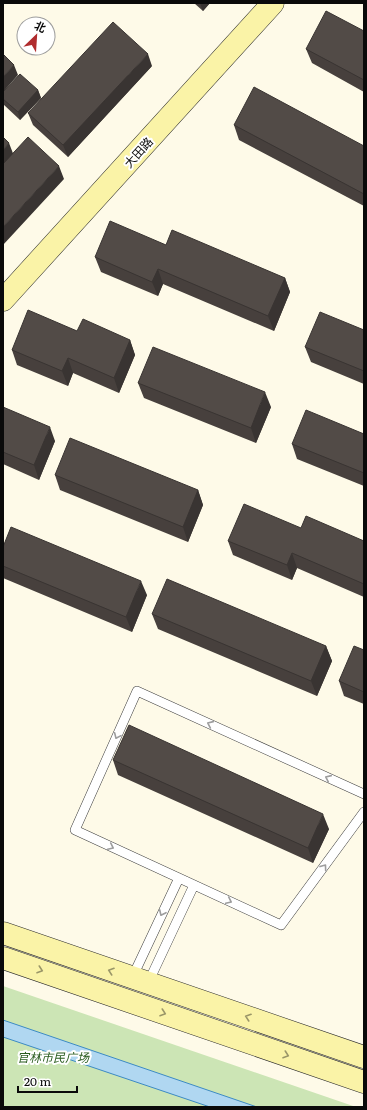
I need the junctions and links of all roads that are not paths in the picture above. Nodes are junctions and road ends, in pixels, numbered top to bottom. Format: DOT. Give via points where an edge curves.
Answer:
graph roads {
  1 [pos="273,3"];
  2 [pos="3,300"];
  3 [pos="364,794"];
  4 [pos="364,812"];
  5 [pos="179,878"];
  6 [pos="194,885"];
  7 [pos="3,933"];
  8 [pos="3,958"];
  9 [pos="140,980"];
  10 [pos="364,1057"];
  11 [pos="364,1082"];
  1 -- 2 [label="main road, 大田路"];
  3 -- 5 [label="lane, one-way" via="137,691 75,830"];
  6 -- 4 [label="lane, one-way" via="282,925"];
  5 -- 6 [label="lane"];
  5 -- 9 [label="lane, one-way"];
  6 -- 9 [label="lane"];
  9 -- 7 [label="main road, one-way"];
  8 -- 11 [label="main road, one-way"];
  10 -- 9 [label="main road, one-way"];
}
